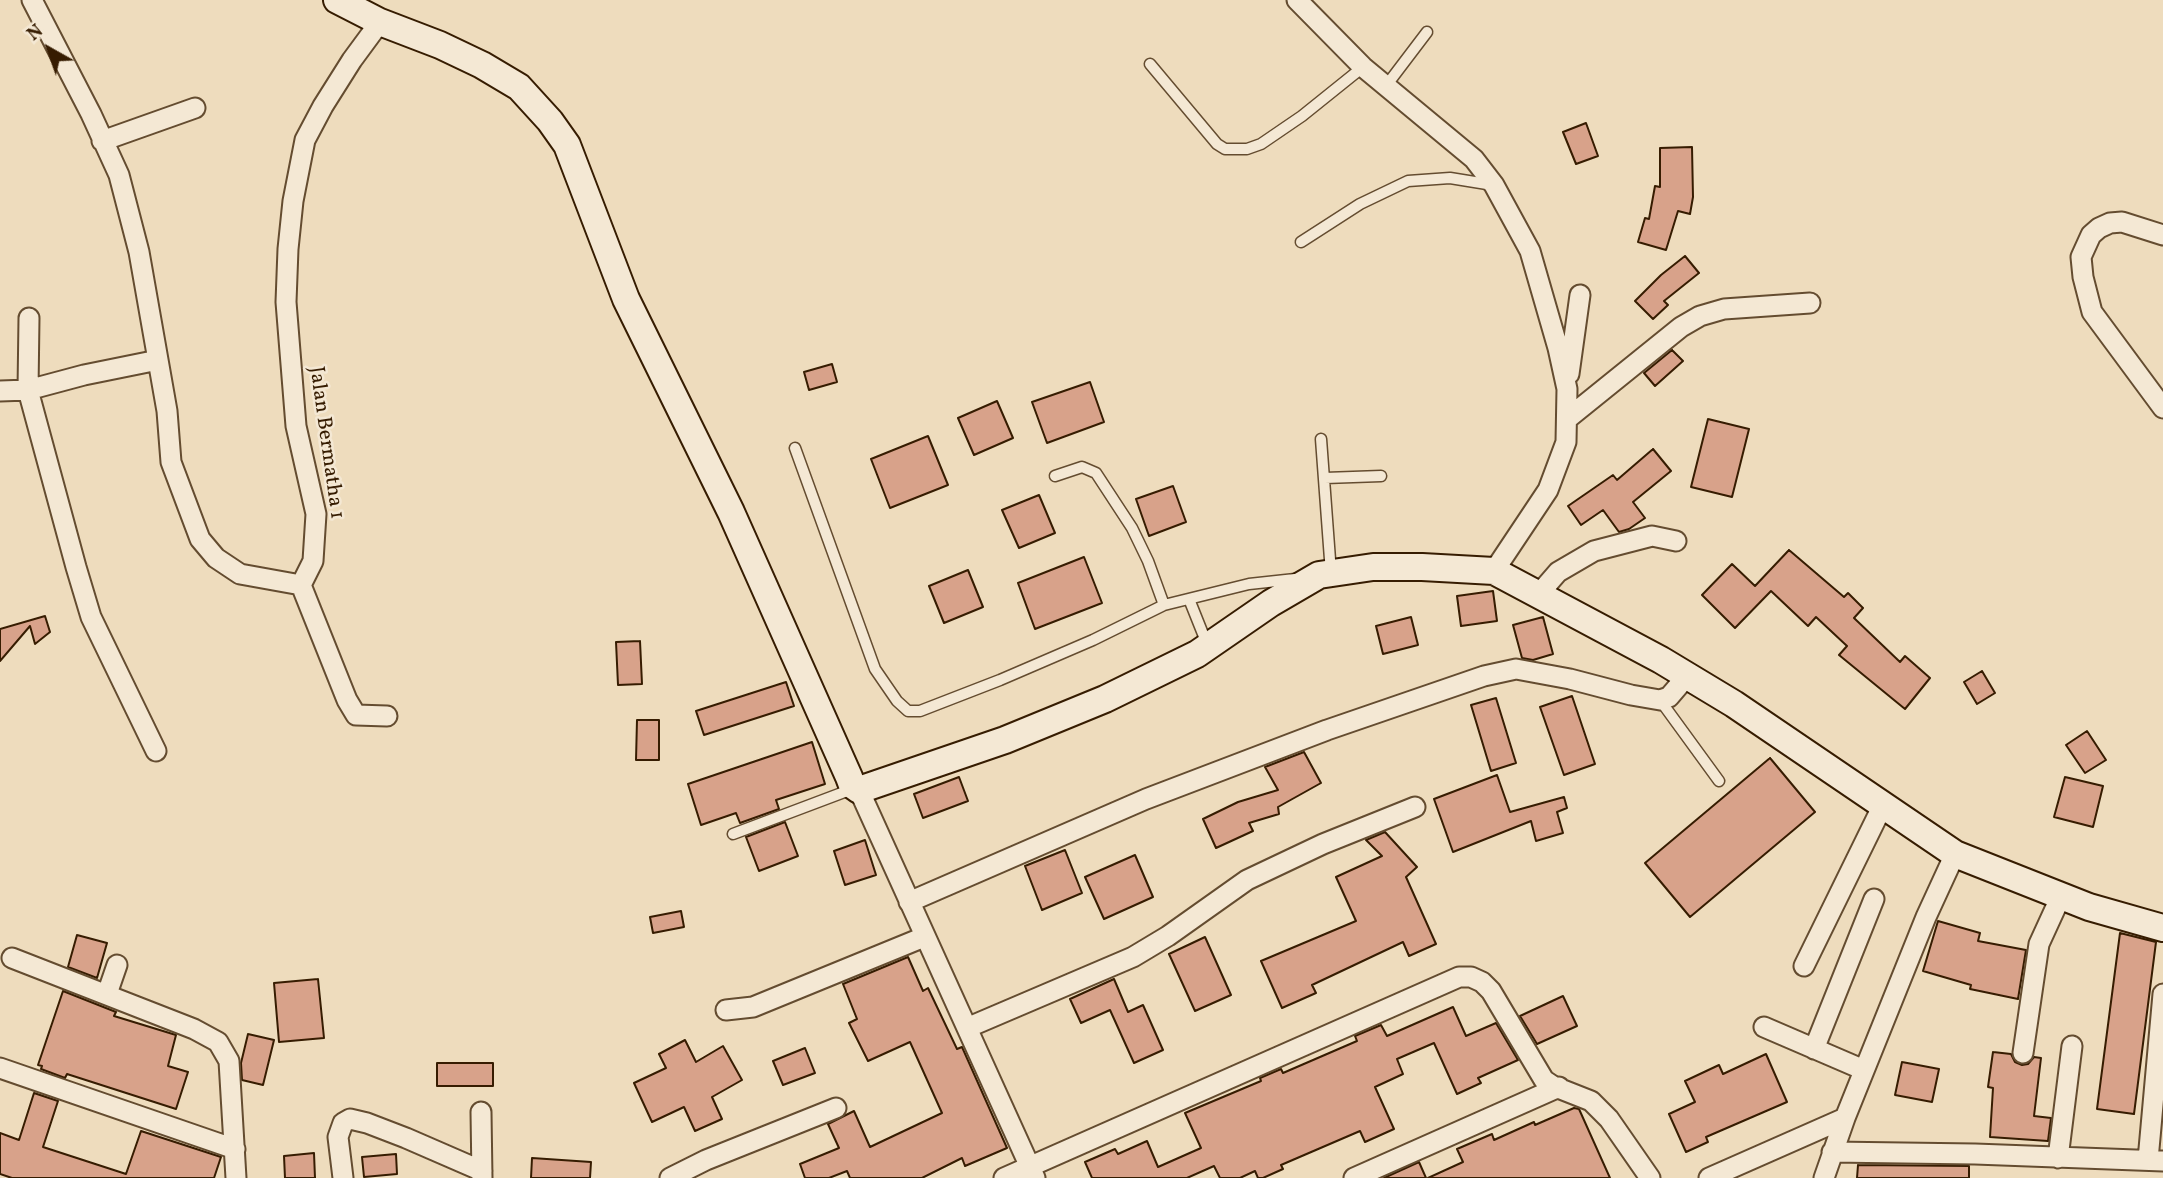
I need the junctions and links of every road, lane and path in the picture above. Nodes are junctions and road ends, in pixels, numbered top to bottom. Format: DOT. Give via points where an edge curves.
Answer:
graph roads {
  1 [pos="32,0"];
  2 [pos="337,0"];
  3 [pos="1297,0"];
  4 [pos="380,22"];
  5 [pos="1427,32"];
  6 [pos="1150,64"];
  7 [pos="1363,67"];
  8 [pos="1385,87"];
  9 [pos="195,108"];
  10 [pos="102,141"];
  11 [pos="1494,185"];
  12 [pos="2163,235"];
  13 [pos="1301,242"];
  14 [pos="1580,295"];
  15 [pos="1810,303"];
  16 [pos="29,318"];
  17 [pos="158,360"];
  18 [pos="1567,389"];
  19 [pos="28,390"];
  20 [pos="0,391"];
  21 [pos="2163,408"];
  22 [pos="1567,419"];
  23 [pos="1321,439"];
  24 [pos="795,448"];
  25 [pos="1381,475"];
  26 [pos="1055,476"];
  27 [pos="1325,478"];
  28 [pos="1676,541"];
  29 [pos="1494,571"];
  30 [pos="1325,574"];
  31 [pos="301,585"];
  32 [pos="1538,595"];
  33 [pos="1189,599"];
  34 [pos="1164,605"];
  35 [pos="1208,647"];
  36 [pos="1687,676"];
  37 [pos="1660,700"];
  38 [pos="387,716"];
  39 [pos="156,751"];
  40 [pos="1719,781"];
  41 [pos="857,789"];
  42 [pos="1883,805"];
  43 [pos="1415,807"];
  44 [pos="733,834"];
  45 [pos="1955,854"];
  46 [pos="2062,895"];
  47 [pos="1874,899"];
  48 [pos="909,902"];
  49 [pos="2163,928"];
  50 [pos="924,937"];
  51 [pos="12,958"];
  52 [pos="117,965"];
  53 [pos="1804,966"];
  54 [pos="107,994"];
  55 [pos="2163,994"];
  56 [pos="726,1010"];
  57 [pos="968,1027"];
  58 [pos="1764,1027"];
  59 [pos="2072,1046"];
  60 [pos="1814,1049"];
  61 [pos="2023,1053"];
  62 [pos="0,1068"];
  63 [pos="1864,1070"];
  64 [pos="1559,1087"];
  65 [pos="836,1108"];
  66 [pos="481,1112"];
  67 [pos="1845,1118"];
  68 [pos="235,1149"];
  69 [pos="1832,1152"];
  70 [pos="2058,1158"];
  71 [pos="2155,1161"];
  72 [pos="710,1169"];
  73 [pos="1032,1172"];
  74 [pos="482,1174"];
  75 [pos="236,1178"];
  76 [pos="343,1178"];
  77 [pos="670,1178"];
  78 [pos="1004,1178"];
  79 [pos="1354,1178"];
  80 [pos="1650,1178"];
  81 [pos="1709,1178"];
  82 [pos="1824,1178"];
  1 -- 10 [label="street"];
  2 -- 4 [label="street"];
  3 -- 7 [label="street"];
  4 -- 31 [label="street, Jalan Bermatha 1" via="305,140 293,201 286,302 296,426 316,514 313,561"];
  4 -- 41 [label="street" via="461,55 519,87 567,145 626,299 731,512"];
  5 -- 8 [label="lane"];
  6 -- 7 [label="lane" via="1225,149 1261,144"];
  7 -- 8 [label="street"];
  8 -- 11 [label="street" via="1474,159"];
  9 -- 10 [label="street"];
  10 -- 17 [label="street" via="119,175 139,252"];
  11 -- 13 [label="lane" via="1450,178 1408,181 1360,204"];
  11 -- 18 [label="street" via="1530,251"];
  12 -- 21 [label="street" via="2122,222 2110,223 2091,235 2081,257 2092,312"];
  14 -- 18 [label="street"];
  15 -- 22 [label="street" via="1724,309 1700,316"];
  16 -- 19 [label="street"];
  17 -- 19 [label="street"];
  17 -- 31 [label="street" via="171,462 200,539 216,558 240,574"];
  18 -- 22 [label="street"];
  19 -- 20 [label="street"];
  19 -- 39 [label="street" via="91,617"];
  22 -- 29 [label="street" via="1566,442 1548,490"];
  23 -- 27 [label="lane"];
  24 -- 34 [label="lane" via="875,669 908,711 920,711 989,684"];
  25 -- 27 [label="lane"];
  26 -- 34 [label="lane" via="1082,467 1096,473 1132,527"];
  27 -- 30 [label="lane"];
  28 -- 32 [label="street" via="1652,536 1594,551 1558,572"];
  29 -- 30 [label="street" via="1373,567"];
  29 -- 32 [label="street"];
  30 -- 33 [label="lane" via="1249,584"];
  30 -- 35 [label="street" via="1271,603"];
  31 -- 38 [label="street" via="356,715"];
  32 -- 36 [label="street"];
  33 -- 34 [label="lane"];
  33 -- 35 [label="lane"];
  35 -- 41 [label="street" via="1105,699 1005,740"];
  36 -- 37 [label="street"];
  36 -- 42 [label="street"];
  37 -- 40 [label="lane"];
  37 -- 48 [label="street" via="1516,669 1483,676 1146,799"];
  41 -- 44 [label="lane"];
  41 -- 48 [label="street"];
  42 -- 45 [label="street"];
  42 -- 53 [label="street"];
  43 -- 57 [label="street" via="1247,880 1133,957"];
  45 -- 46 [label="street"];
  45 -- 63 [label="street"];
  46 -- 49 [label="street"];
  46 -- 61 [label="street" via="2039,944"];
  47 -- 60 [label="street"];
  48 -- 50 [label="street"];
  50 -- 56 [label="street" via="753,1007"];
  50 -- 57 [label="street"];
  51 -- 54 [label="street"];
  52 -- 54 [label="street"];
  54 -- 68 [label="street" via="218,1042 229,1061"];
  55 -- 71 [label="street"];
  57 -- 73 [label="street"];
  58 -- 60 [label="street"];
  59 -- 70 [label="street"];
  60 -- 63 [label="street"];
  62 -- 68 [label="street"];
  63 -- 67 [label="street"];
  64 -- 73 [label="street" via="1544,1080 1491,991 1482,982 1459,976"];
  64 -- 79 [label="street"];
  64 -- 80 [label="street" via="1600,1110"];
  65 -- 72 [label="street"];
  66 -- 74 [label="street"];
  67 -- 69 [label="street"];
  67 -- 81 [label="street"];
  68 -- 75 [label="street"];
  69 -- 70 [label="street"];
  69 -- 82 [label="street"];
  70 -- 71 [label="street"];
  72 -- 77 [label="street"];
  73 -- 78 [label="street"];
  74 -- 76 [label="street" via="406,1138 350,1119 343,1123 338,1137"];
}
